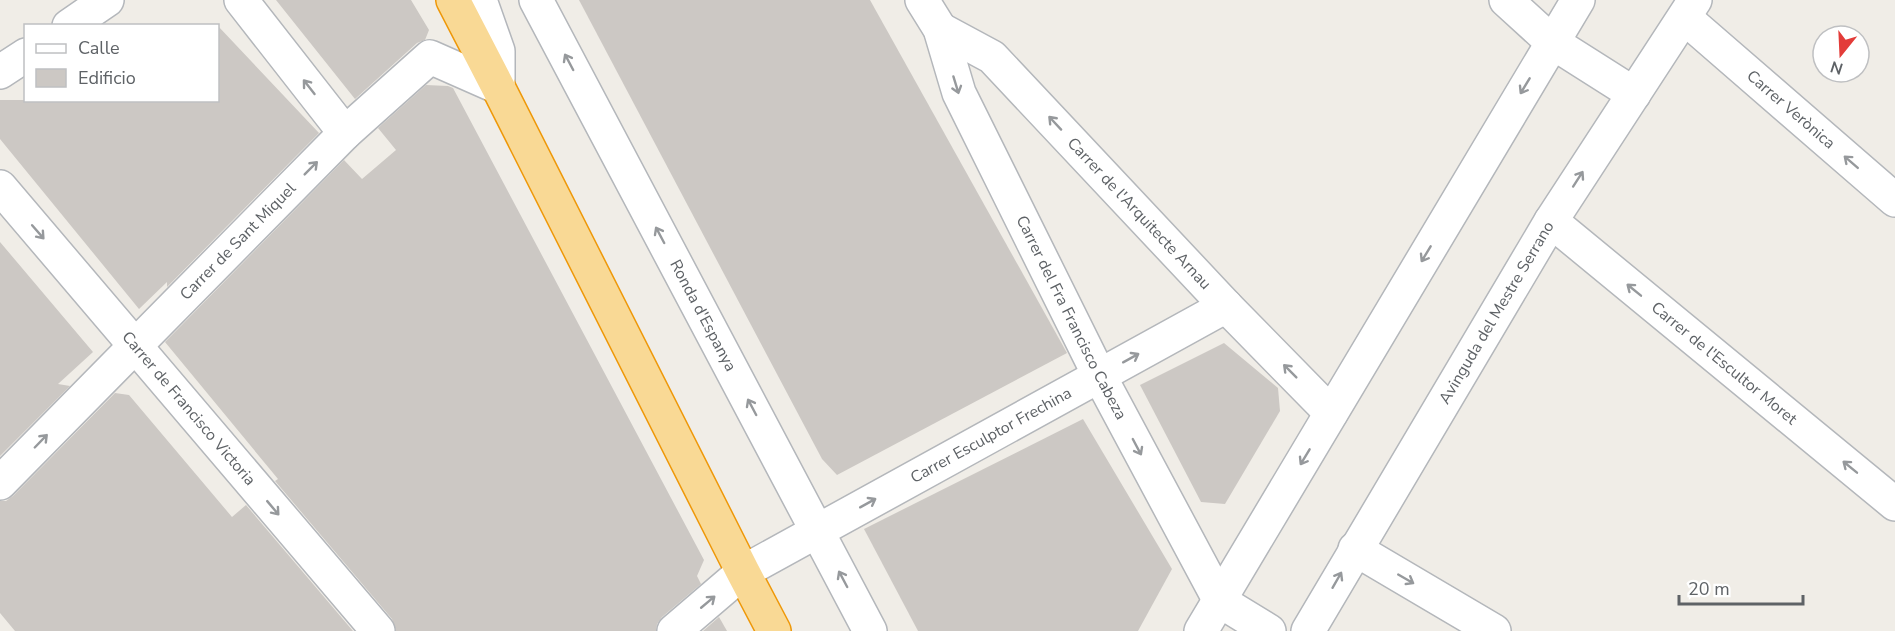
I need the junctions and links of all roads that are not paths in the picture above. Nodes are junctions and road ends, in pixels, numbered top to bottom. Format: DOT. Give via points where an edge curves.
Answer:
graph roads {
  1 [pos="107,0"];
  2 [pos="241,0"];
  3 [pos="453,0"];
  4 [pos="480,0"];
  5 [pos="536,0"];
  6 [pos="922,0"];
  7 [pos="1506,0"];
  8 [pos="1578,0"];
  9 [pos="1690,9"];
  10 [pos="72,24"];
  11 [pos="940,29"];
  12 [pos="1552,42"];
  13 [pos="24,56"];
  14 [pos="0,72"];
  15 [pos="498,87"];
  16 [pos="1634,94"];
  17 [pos="345,133"];
  18 [pos="0,187"];
  19 [pos="1895,200"];
  20 [pos="1551,221"];
  21 [pos="1226,306"];
  22 [pos="135,345"];
  23 [pos="1099,375"];
  24 [pos="1331,413"];
  25 [pos="0,483"];
  26 [pos="1895,504"];
  27 [pos="817,531"];
  28 [pos="1355,549"];
  29 [pos="743,572"];
  30 [pos="1220,601"];
  31 [pos="378,631"];
  32 [pos="674,631"];
  33 [pos="774,631"];
  34 [pos="870,631"];
  35 [pos="1201,631"];
  36 [pos="1269,631"];
  37 [pos="1308,631"];
  38 [pos="1494,631"];
  1 -- 10 [label="street"];
  17 -- 2 [label="street, one-way"];
  3 -- 15 [label="highway"];
  4 -- 15 [label="street" via="498,51"];
  27 -- 5 [label="street, Ronda d'Espanya, one-way"];
  6 -- 11 [label="street"];
  7 -- 12 [label="street"];
  8 -- 12 [label="street"];
  9 -- 16 [label="street, Avinguda del Mestre Serrano"];
  19 -- 9 [label="street, Carrer Verònica, one-way"];
  21 -- 11 [label="street, Carrer de l'Arquitecte Arnau, one-way" via="992,57"];
  11 -- 23 [label="street, Carrer del Fra Francisco Cabeza, one-way" via="959,93"];
  12 -- 16 [label="street"];
  12 -- 24 [label="street, one-way"];
  13 -- 14 [label="street"];
  15 -- 17 [label="street, Carrer de Sant Miquel" via="430,57"];
  15 -- 29 [label="highway"];
  20 -- 16 [label="street, Avinguda del Mestre Serrano, one-way"];
  22 -- 17 [label="street, Carrer de Sant Miquel, one-way"];
  18 -- 22 [label="street, Carrer de Francisco Victoria, one-way"];
  26 -- 20 [label="street, Carrer de l'Escultor Moret, one-way"];
  20 -- 28 [label="street, Avinguda del Mestre Serrano"];
  23 -- 21 [label="street, Carrer Esculptor Frechina, one-way"];
  24 -- 21 [label="street, Carrer de l'Arquitecte Arnau, one-way"];
  25 -- 22 [label="street, Carrer de Sant Miquel, one-way"];
  22 -- 31 [label="street, Carrer de Francisco Victoria, one-way"];
  27 -- 23 [label="street, Carrer Esculptor Frechina, one-way"];
  23 -- 30 [label="street, Carrer del Fra Francisco Cabeza, one-way"];
  24 -- 30 [label="street, one-way"];
  27 -- 29 [label="street, Carrer Esculptor Frechina"];
  34 -- 27 [label="street, Ronda d'Espanya, one-way"];
  37 -- 28 [label="street, Avinguda del Mestre Serrano, one-way"];
  28 -- 38 [label="street, one-way"];
  32 -- 29 [label="street, Carrer Esculptor Frechina, one-way"];
  29 -- 33 [label="highway"];
  30 -- 35 [label="street"];
  30 -- 36 [label="street"];
}
